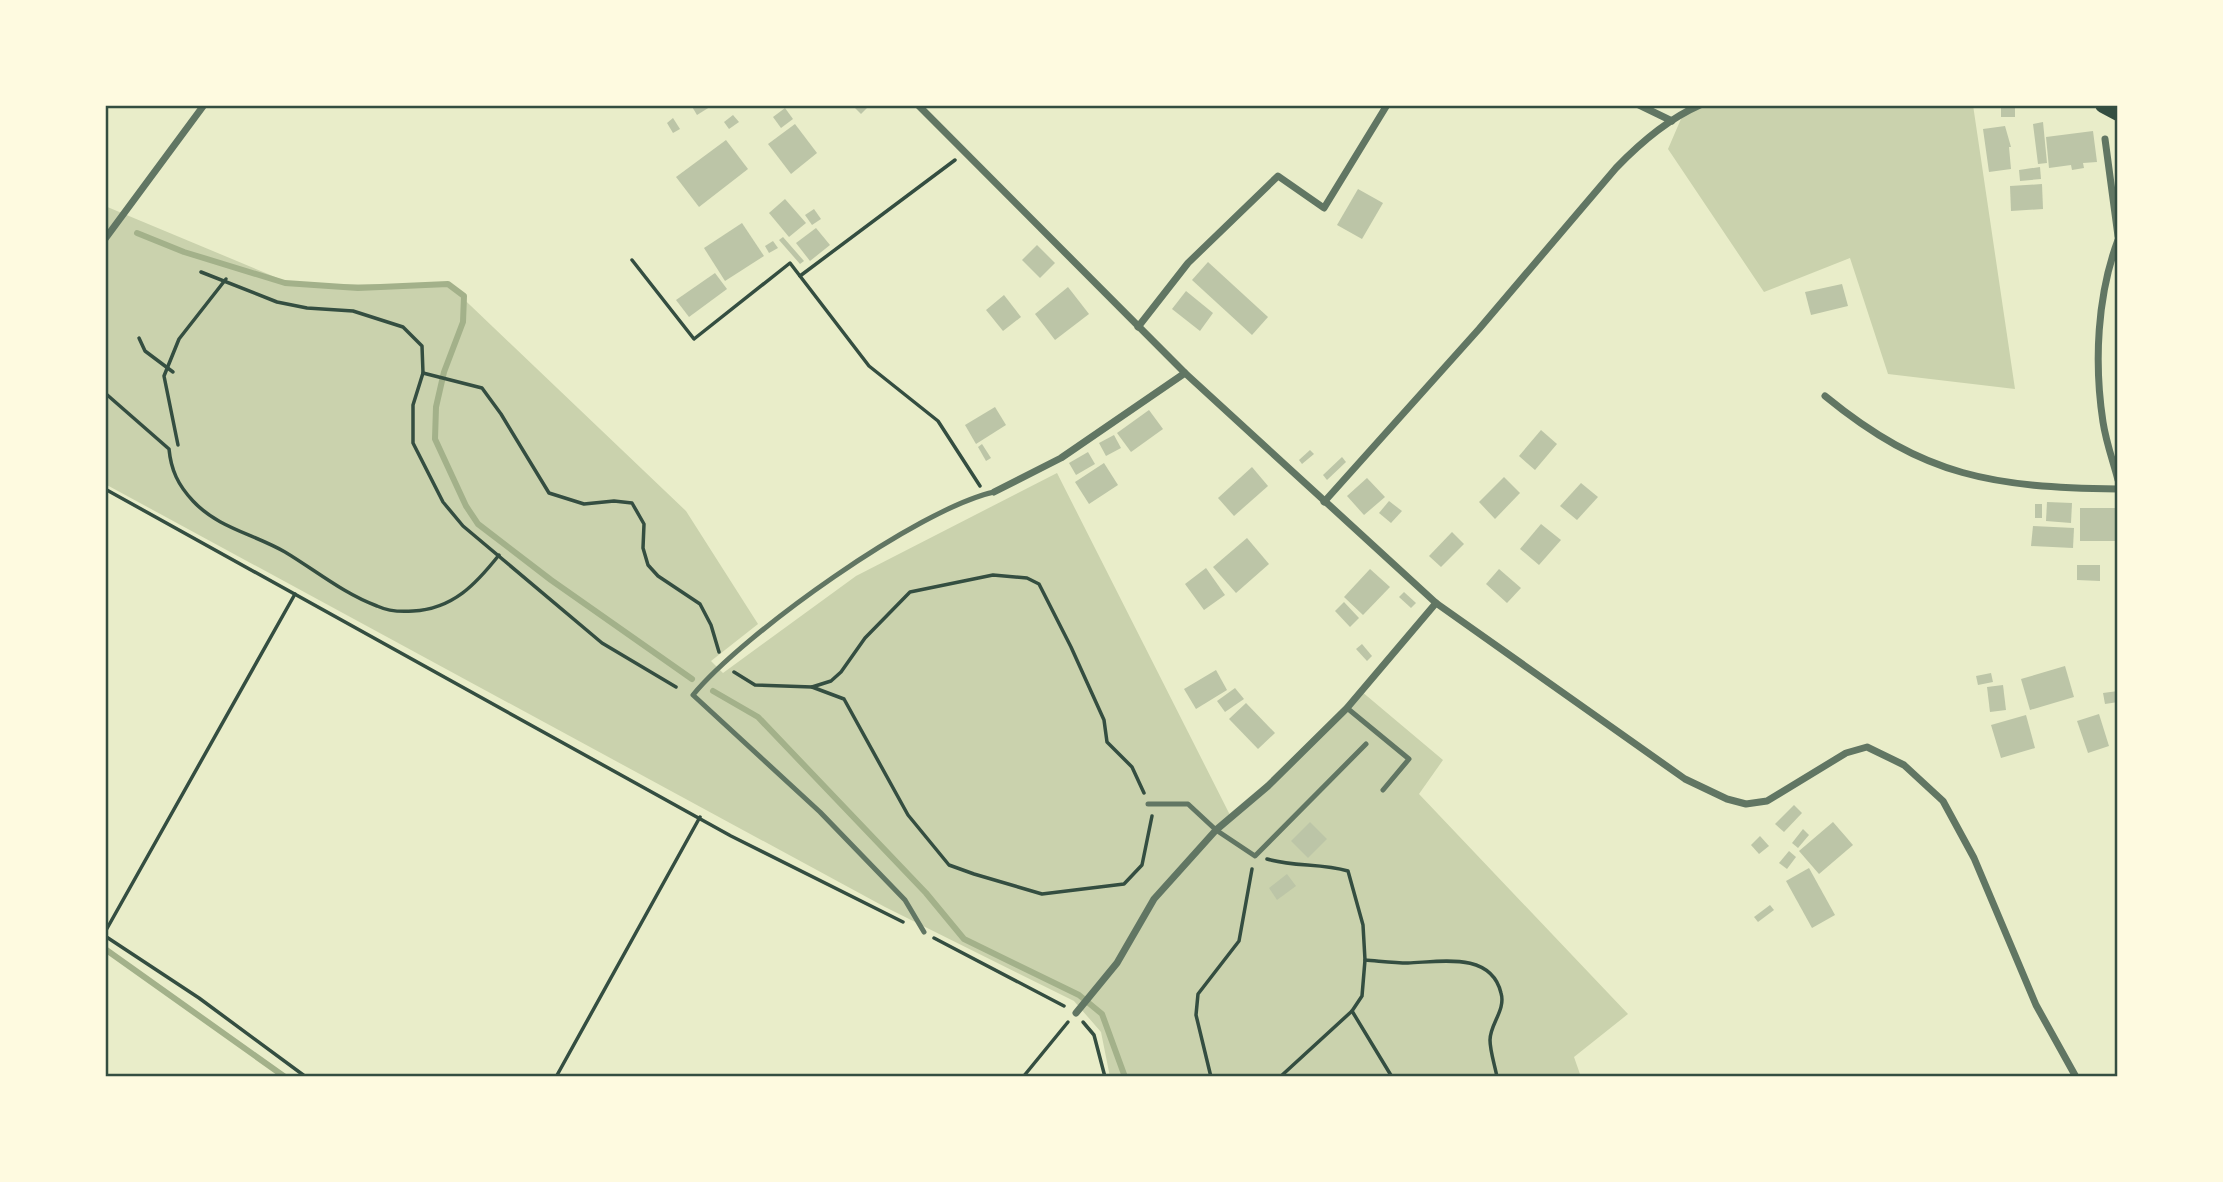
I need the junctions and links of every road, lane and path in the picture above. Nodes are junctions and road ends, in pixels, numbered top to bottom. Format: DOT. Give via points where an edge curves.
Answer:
graph roads {
  1 [pos="204,105"];
  2 [pos="918,105"];
  3 [pos="1387,105"];
  4 [pos="1639,105"];
  5 [pos="1700,105"];
  6 [pos="2103,105"];
  7 [pos="2118,113"];
  8 [pos="1672,121"];
  9 [pos="2105,139"];
  10 [pos="965,153"];
  11 [pos="2118,238"];
  12 [pos="105,239"];
  13 [pos="632,260"];
  14 [pos="201,272"];
  15 [pos="800,276"];
  16 [pos="226,279"];
  17 [pos="1138,327"];
  18 [pos="139,338"];
  19 [pos="167,368"];
  20 [pos="173,372"];
  21 [pos="423,373"];
  22 [pos="1185,373"];
  23 [pos="105,393"];
  24 [pos="1825,396"];
  25 [pos="169,449"];
  26 [pos="2118,480"];
  27 [pos="105,489"];
  28 [pos="2118,489"];
  29 [pos="994,492"];
  30 [pos="983,495"];
  31 [pos="1324,502"];
  32 [pos="499,555"];
  33 [pos="295,594"];
  34 [pos="1436,603"];
  35 [pos="712,631"];
  36 [pos="755,684"];
  37 [pos="676,687"];
  38 [pos="812,687"];
  39 [pos="1347,708"];
  40 [pos="1366,744"];
  41 [pos="1383,790"];
  42 [pos="1148,804"];
  43 [pos="700,817"];
  44 [pos="1216,830"];
  45 [pos="1255,856"];
  46 [pos="924,932"];
  47 [pos="105,934"];
  48 [pos="1365,960"];
  49 [pos="1352,1011"];
  50 [pos="1076,1013"];
  51 [pos="306,1077"];
  52 [pos="556,1077"];
  53 [pos="1023,1077"];
  54 [pos="1105,1077"];
  55 [pos="1212,1077"];
  56 [pos="1280,1077"];
  57 [pos="1392,1077"];
  58 [pos="1497,1077"];
  59 [pos="2076,1077"];
  1 -- 12 [label="street"];
  2 -- 10 [label="street"];
  3 -- 17 [label="street" via="1324,208 1278,176 1188,263"];
  4 -- 8 [label="street"];
  5 -- 8 [label="street"];
  6 -- 7 [label="main road"];
  8 -- 31 [label="street" via="1616,168"];
  9 -- 11 [label="street"];
  10 -- 15 [label="path"];
  10 -- 17 [label="street"];
  11 -- 26 [label="street" via="2105,274 2100,368 2103,423"];
  13 -- 15 [label="path" via="694,339 790,263"];
  14 -- 16 [label="path"];
  15 -- 30 [label="path" via="869,366 938,421 978,479"];
  16 -- 19 [label="path" via="179,339"];
  16 -- 21 [label="path" via="277,302 353,311 402,327 422,346"];
  17 -- 22 [label="street"];
  18 -- 19 [label="path" via="145,351"];
  19 -- 20 [label="path"];
  19 -- 25 [label="path" via="164,376 180,444"];
  21 -- 32 [label="path" via="413,405 414,443 443,502 463,526"];
  21 -- 35 [label="path" via="482,388 549,494 583,504 632,503 644,524 648,565 700,604"];
  22 -- 29 [label="street" via="1061,458"];
  22 -- 31 [label="street"];
  23 -- 25 [label="path"];
  24 -- 28 [label="street" via="1897,446 1955,472 1998,483"];
  25 -- 32 [label="path" via="176,480 213,519 283,551 383,608 415,611 456,599"];
  27 -- 33 [label="path"];
  29 -- 30 [label="lane"];
  30 -- 46 [label="lane" via="904,533 857,562 750,641 693,695 820,812 905,900"];
  31 -- 34 [label="street"];
  32 -- 37 [label="path" via="602,643"];
  33 -- 43 [label="path"];
  33 -- 47 [label="path"];
  34 -- 39 [label="street"];
  34 -- 59 [label="street" via="1685,779 1727,799 1745,804 1767,801 1846,752 1867,747 1904,765 1943,801 1974,858 2036,1005"];
  36 -- 38 [label="path"];
  38 -- 42 [label="path" via="844,699 908,815 949,864 974,874 1042,894 1124,884 1142,865 1153,818"];
  38 -- 42 [label="path" via="841,673 865,638 910,592 993,575 1027,578 1039,583 1104,720 1107,742 1132,767"];
  39 -- 41 [label="lane" via="1409,759"];
  39 -- 44 [label="street"];
  40 -- 45 [label="lane"];
  42 -- 44 [label="lane" via="1188,804"];
  43 -- 46 [label="path"];
  43 -- 52 [label="path"];
  44 -- 45 [label="lane"];
  44 -- 50 [label="street" via="1154,899 1117,963"];
  45 -- 48 [label="path" via="1284,864 1327,864 1348,871 1363,925"];
  45 -- 55 [label="path" via="1239,941 1198,994 1196,1015"];
  46 -- 50 [label="path"];
  47 -- 51 [label="path"];
  48 -- 49 [label="path" via="1362,996"];
  48 -- 58 [label="path" via="1454,959 1490,974 1502,992 1490,1039"];
  49 -- 56 [label="path"];
  49 -- 57 [label="path"];
  50 -- 53 [label="path"];
  50 -- 54 [label="path" via="1094,1035"];
}
